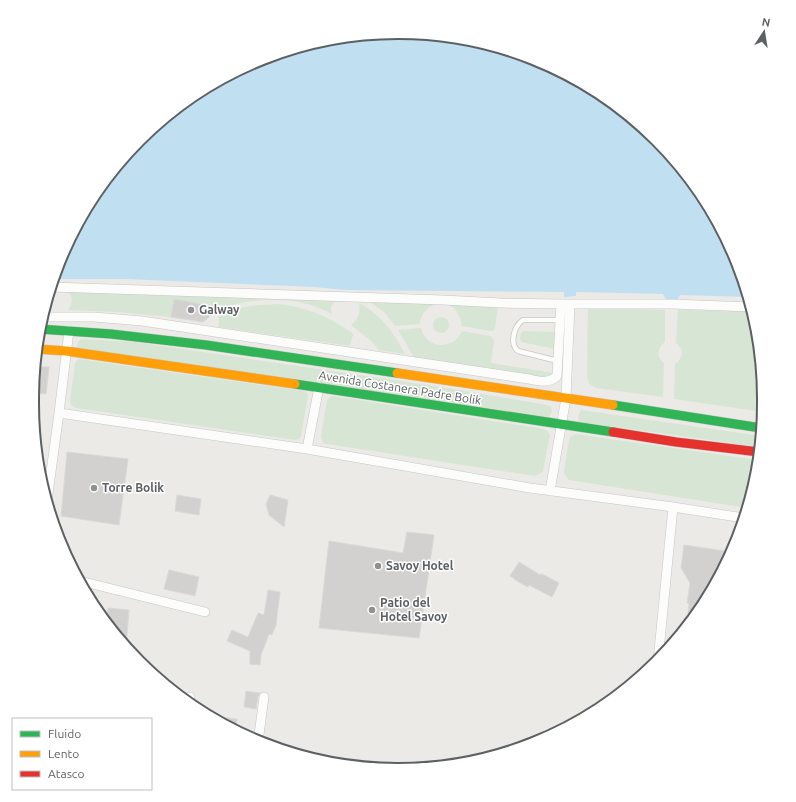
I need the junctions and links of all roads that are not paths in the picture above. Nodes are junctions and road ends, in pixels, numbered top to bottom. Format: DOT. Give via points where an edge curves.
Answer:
graph roads {
  1 [pos="57,286"];
  2 [pos="567,302"];
  3 [pos="745,307"];
  4 [pos="48,317"];
  5 [pos="565,320"];
  6 [pos="46,329"];
  7 [pos="69,331"];
  8 [pos="42,349"];
  9 [pos="66,351"];
  10 [pos="558,361"];
  11 [pos="568,363"];
  12 [pos="319,387"];
  13 [pos="566,398"];
  14 [pos="59,414"];
  15 [pos="562,424"];
  16 [pos="756,427"];
  17 [pos="307,449"];
  18 [pos="754,451"];
  19 [pos="49,487"];
  20 [pos="550,491"];
  21 [pos="673,507"];
  22 [pos="739,517"];
  23 [pos="86,583"];
  24 [pos="205,612"];
  25 [pos="659,651"];
  26 [pos="264,697"];
  27 [pos="259,735"];
  1 -- 2 [label="street" via="500,303"];
  2 -- 3 [label="street"];
  2 -- 5 [label="street"];
  4 -- 10 [label="street" via="142,321 542,381 557,376"];
  5 -- 10 [label="street"];
  5 -- 10 [label="lane" via="523,320 515,330 513,344 518,351"];
  5 -- 11 [label="street"];
  6 -- 7 [label="main road, Avenida Costanera Padre Bolik"];
  7 -- 9 [label="street"];
  7 -- 13 [label="main road, Avenida Costanera Padre Bolik" via="206,345"];
  8 -- 9 [label="main road, Avenida Costanera Padre Bolik"];
  9 -- 12 [label="main road, Avenida Costanera Padre Bolik"];
  9 -- 14 [label="street"];
  10 -- 11 [label="lane"];
  11 -- 13 [label="street"];
  12 -- 15 [label="main road, Avenida Costanera Padre Bolik"];
  12 -- 17 [label="street"];
  13 -- 15 [label="street"];
  13 -- 16 [label="main road, Avenida Costanera Padre Bolik"];
  14 -- 17 [label="street"];
  14 -- 19 [label="street"];
  15 -- 18 [label="main road, Avenida Costanera Padre Bolik"];
  15 -- 20 [label="street"];
  17 -- 20 [label="street"];
  20 -- 21 [label="street"];
  21 -- 22 [label="street"];
  21 -- 25 [label="street"];
  23 -- 24 [label="street"];
  26 -- 27 [label="street"];
}
